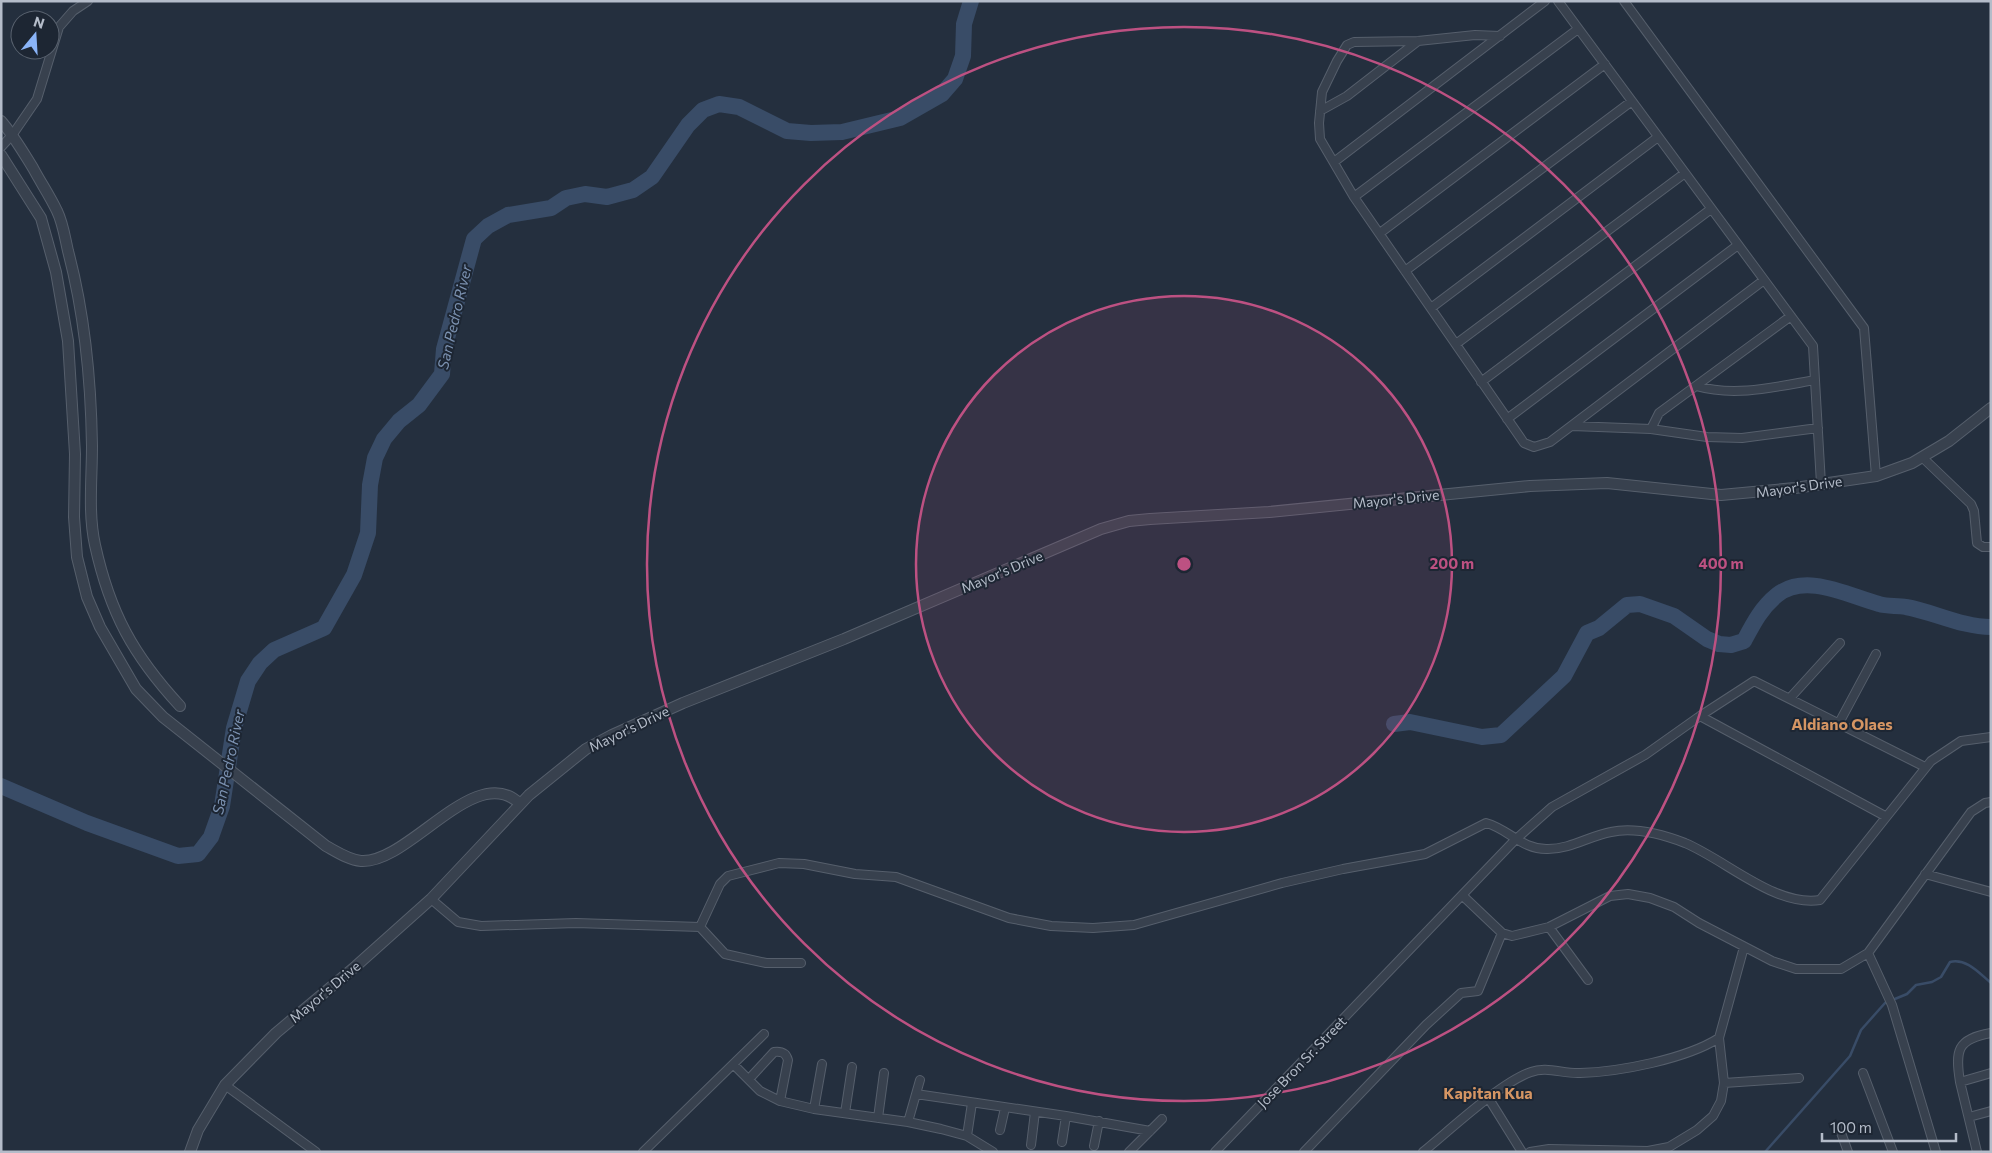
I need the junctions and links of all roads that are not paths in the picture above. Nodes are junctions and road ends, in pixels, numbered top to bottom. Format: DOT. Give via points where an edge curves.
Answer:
graph roads {
  1 [pos="88,1"];
  2 [pos="1545,1"];
  3 [pos="1558,1"];
  4 [pos="1624,1"];
  5 [pos="1578,29"];
  6 [pos="1500,36"];
  7 [pos="1418,41"];
  8 [pos="1604,64"];
  9 [pos="1632,101"];
  10 [pos="1320,111"];
  11 [pos="1,121"];
  12 [pos="13,134"];
  13 [pos="1658,136"];
  14 [pos="1,147"];
  15 [pos="1,155"];
  16 [pos="1334,162"];
  17 [pos="1684,172"];
  18 [pos="1354,196"];
  19 [pos="1711,209"];
  20 [pos="1380,233"];
  21 [pos="1738,245"];
  22 [pos="1405,271"];
  23 [pos="1764,280"];
  24 [pos="1430,308"];
  25 [pos="1791,316"];
  26 [pos="1456,344"];
  27 [pos="1815,380"];
  28 [pos="1481,382"];
  29 [pos="1696,386"];
  30 [pos="1991,408"];
  31 [pos="1507,419"];
  32 [pos="1572,426"];
  33 [pos="1818,428"];
  34 [pos="1651,429"];
  35 [pos="1923,458"];
  36 [pos="1876,476"];
  37 [pos="1821,484"];
  38 [pos="1991,546"];
  39 [pos="1840,643"];
  40 [pos="1876,654"];
  41 [pos="1790,698"];
  42 [pos="180,706"];
  43 [pos="1700,716"];
  44 [pos="1839,723"];
  45 [pos="1991,737"];
  46 [pos="1925,767"];
  47 [pos="1991,802"];
  48 [pos="520,804"];
  49 [pos="1885,816"];
  50 [pos="1515,840"];
  51 [pos="1925,874"];
  52 [pos="1991,892"];
  53 [pos="1464,896"];
  54 [pos="431,899"];
  55 [pos="700,927"];
  56 [pos="1549,927"];
  57 [pos="1502,933"];
  58 [pos="1744,947"];
  59 [pos="1868,952"];
  60 [pos="801,962"];
  61 [pos="1588,980"];
  62 [pos="1991,1033"];
  63 [pos="764,1034"];
  64 [pos="1719,1038"];
  65 [pos="822,1064"];
  66 [pos="734,1065"];
  67 [pos="852,1067"];
  68 [pos="884,1073"];
  69 [pos="1863,1073"];
  70 [pos="1991,1073"];
  71 [pos="1799,1078"];
  72 [pos="749,1079"];
  73 [pos="920,1080"];
  74 [pos="1960,1082"];
  75 [pos="1724,1083"];
  76 [pos="225,1085"];
  77 [pos="916,1094"];
  78 [pos="1489,1099"];
  79 [pos="780,1101"];
  80 [pos="972,1103"];
  81 [pos="1004,1108"];
  82 [pos="814,1109"];
  83 [pos="1035,1112"];
  84 [pos="1991,1112"];
  85 [pos="845,1113"];
  86 [pos="1066,1116"];
  87 [pos="1968,1117"];
  88 [pos="878,1118"];
  89 [pos="1162,1119"];
  90 [pos="1099,1121"];
  91 [pos="908,1122"];
  92 [pos="1840,1126"];
  93 [pos="1000,1130"];
  94 [pos="1150,1131"];
  95 [pos="967,1136"];
  96 [pos="1062,1142"];
  97 [pos="1031,1145"];
  98 [pos="1094,1146"];
  99 [pos="190,1152"];
  100 [pos="316,1152"];
  101 [pos="643,1152"];
  102 [pos="993,1152"];
  103 [pos="1129,1152"];
  104 [pos="1215,1152"];
  105 [pos="1304,1152"];
  106 [pos="1424,1152"];
  107 [pos="1522,1152"];
  108 [pos="1530,1152"];
  109 [pos="1848,1152"];
  110 [pos="1893,1152"];
  111 [pos="1936,1152"];
  112 [pos="1977,1152"];
  1 -- 12 [label="street" via="59,27 37,99"];
  2 -- 6 [label="street"];
  3 -- 5 [label="street"];
  4 -- 36 [label="street" via="1864,328"];
  5 -- 8 [label="street"];
  5 -- 18 [label="street"];
  6 -- 7 [label="street"];
  6 -- 16 [label="street"];
  7 -- 10 [label="street" via="1347,96"];
  7 -- 10 [label="street" via="1354,42 1347,45 1322,92"];
  8 -- 9 [label="street"];
  8 -- 20 [label="street"];
  9 -- 13 [label="street"];
  9 -- 22 [label="street"];
  10 -- 16 [label="street" via="1320,139"];
  11 -- 12 [label="street"];
  12 -- 14 [label="street"];
  12 -- 42 [label="street" via="58,212 87,338 92,446 91,514 95,544 121,627 157,682"];
  13 -- 17 [label="street"];
  13 -- 24 [label="street"];
  15 -- 48 [label="street" via="40,218 56,272 68,341 77,549 87,597 115,656 136,689 163,717 326,846 352,859 362,861 382,857 483,794 501,792 512,795"];
  16 -- 18 [label="street"];
  17 -- 19 [label="street"];
  17 -- 26 [label="street"];
  18 -- 20 [label="street"];
  19 -- 21 [label="street"];
  19 -- 28 [label="street"];
  20 -- 22 [label="street"];
  21 -- 23 [label="street"];
  21 -- 31 [label="street"];
  22 -- 24 [label="street"];
  23 -- 25 [label="street"];
  23 -- 32 [label="street"];
  24 -- 26 [label="street"];
  25 -- 27 [label="street" via="1813,346"];
  25 -- 29 [label="street"];
  26 -- 28 [label="street"];
  27 -- 29 [label="street" via="1748,391 1716,391"];
  27 -- 33 [label="street"];
  28 -- 31 [label="street"];
  29 -- 34 [label="street" via="1659,413"];
  30 -- 35 [label="street, Mayor's Drive"];
  31 -- 32 [label="street" via="1524,443 1534,447 1550,442"];
  32 -- 34 [label="street"];
  33 -- 34 [label="street" via="1742,438"];
  33 -- 37 [label="street"];
  35 -- 36 [label="street, Mayor's Drive"];
  35 -- 38 [label="street" via="1968,500 1974,511 1977,542 1983,547"];
  36 -- 37 [label="street, Mayor's Drive"];
  37 -- 48 [label="street, Mayor's Drive" via="1721,495 1607,483 1530,486 1269,512 1150,519 1114,525 612,735 586,749"];
  39 -- 41 [label="street"];
  40 -- 44 [label="street"];
  41 -- 43 [label="street, Jose Bron Sr. Street" via="1754,681"];
  41 -- 44 [label="street"];
  43 -- 49 [label="street"];
  43 -- 50 [label="street, Jose Bron Sr. Street" via="1645,755 1552,807"];
  44 -- 46 [label="street"];
  45 -- 46 [label="street" via="1961,741"];
  46 -- 49 [label="street"];
  47 -- 51 [label="street" via="1971,812"];
  48 -- 54 [label="street, Mayor's Drive"];
  49 -- 50 [label="street" via="1820,900 1807,902 1795,900 1747,878 1686,844 1646,832 1612,832 1569,847 1547,850"];
  50 -- 53 [label="street, Jose Bron Sr. Street"];
  50 -- 55 [label="street" via="1486,824 1425,854 1282,883 1134,925 1093,928 1051,926 1009,918 896,877 779,863 728,876 720,884"];
  51 -- 52 [label="street"];
  51 -- 59 [label="street"];
  53 -- 57 [label="street"];
  53 -- 104 [label="street, Jose Bron Sr. Street"];
  54 -- 55 [label="street" via="458,922 481,926 576,923"];
  54 -- 76 [label="street, Mayor's Drive" via="276,1033"];
  55 -- 60 [label="street" via="725,954 766,963"];
  56 -- 57 [label="street" via="1512,936"];
  56 -- 58 [label="street" via="1610,896 1628,894 1674,907"];
  56 -- 61 [label="street"];
  57 -- 105 [label="street" via="1478,991 1461,993 1426,1025"];
  58 -- 59 [label="street" via="1796,969 1819,970 1841,969"];
  58 -- 64 [label="street"];
  59 -- 111 [label="street" via="1892,1005"];
  62 -- 74 [label="street" via="1965,1040 1960,1046"];
  63 -- 66 [label="street"];
  64 -- 75 [label="street"];
  64 -- 78 [label="street" via="1694,1051 1609,1072 1532,1071"];
  65 -- 82 [label="street"];
  66 -- 72 [label="street"];
  66 -- 101 [label="street"];
  67 -- 85 [label="street"];
  68 -- 88 [label="street"];
  69 -- 110 [label="street"];
  70 -- 74 [label="street"];
  71 -- 75 [label="street"];
  72 -- 79 [label="street" via="760,1091"];
  72 -- 79 [label="street" via="774,1052 786,1055 788,1060"];
  73 -- 77 [label="street"];
  74 -- 87 [label="street"];
  75 -- 108 [label="street" via="1722,1100 1713,1116 1669,1147 1648,1151 1549,1149"];
  76 -- 99 [label="street, Mayor's Drive" via="198,1130"];
  76 -- 100 [label="street"];
  77 -- 80 [label="street"];
  77 -- 91 [label="street"];
  78 -- 106 [label="street"];
  78 -- 107 [label="street"];
  79 -- 82 [label="street"];
  80 -- 81 [label="street"];
  80 -- 95 [label="street"];
  81 -- 83 [label="street"];
  81 -- 93 [label="street"];
  82 -- 85 [label="street"];
  83 -- 86 [label="street"];
  83 -- 97 [label="street"];
  84 -- 87 [label="street"];
  85 -- 88 [label="street"];
  86 -- 90 [label="street"];
  86 -- 96 [label="street"];
  87 -- 112 [label="street"];
  88 -- 91 [label="street"];
  89 -- 94 [label="street"];
  90 -- 94 [label="street"];
  90 -- 98 [label="street"];
  91 -- 95 [label="street"];
  92 -- 109 [label="street"];
  94 -- 103 [label="street"];
  95 -- 102 [label="street"];
}
